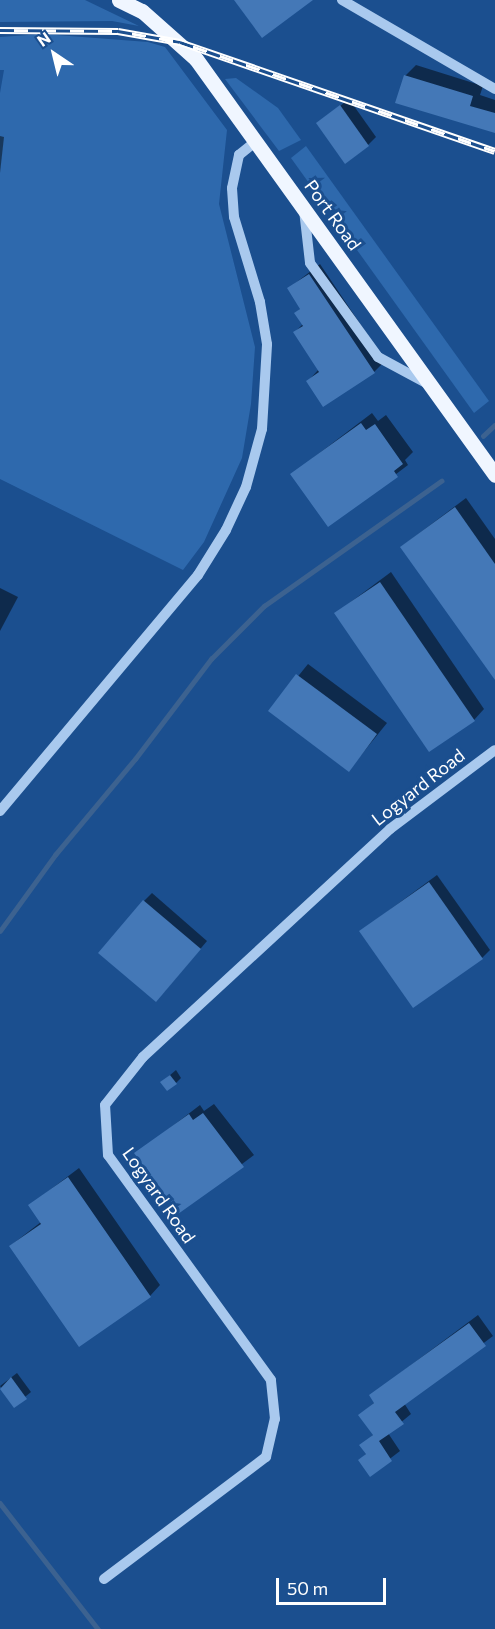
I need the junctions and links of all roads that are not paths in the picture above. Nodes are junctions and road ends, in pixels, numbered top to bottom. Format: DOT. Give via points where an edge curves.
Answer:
graph roads {
  1 [pos="119,0"];
  2 [pos="342,0"];
  3 [pos="495,89"];
  4 [pos="256,141"];
  5 [pos="303,206"];
  6 [pos="432,386"];
  7 [pos="495,475"];
  8 [pos="495,750"];
  9 [pos="0,811"];
  10 [pos="104,1578"];
  1 -- 4 [label="main road, Port Road" via="141,11 180,42"];
  2 -- 3 [label="street"];
  4 -- 5 [label="main road, Port Road"];
  4 -- 9 [label="street" via="239,155 232,188 234,217 260,302 267,344 262,429 246,487 226,530 198,575"];
  5 -- 6 [label="main road, Port Road"];
  5 -- 6 [label="street" via="310,263 316,272 378,357"];
  6 -- 7 [label="main road, Port Road"];
  8 -- 10 [label="street, Logyard Road" via="390,829 143,1057 105,1105 108,1155 271,1380 275,1419 266,1457"];
}
